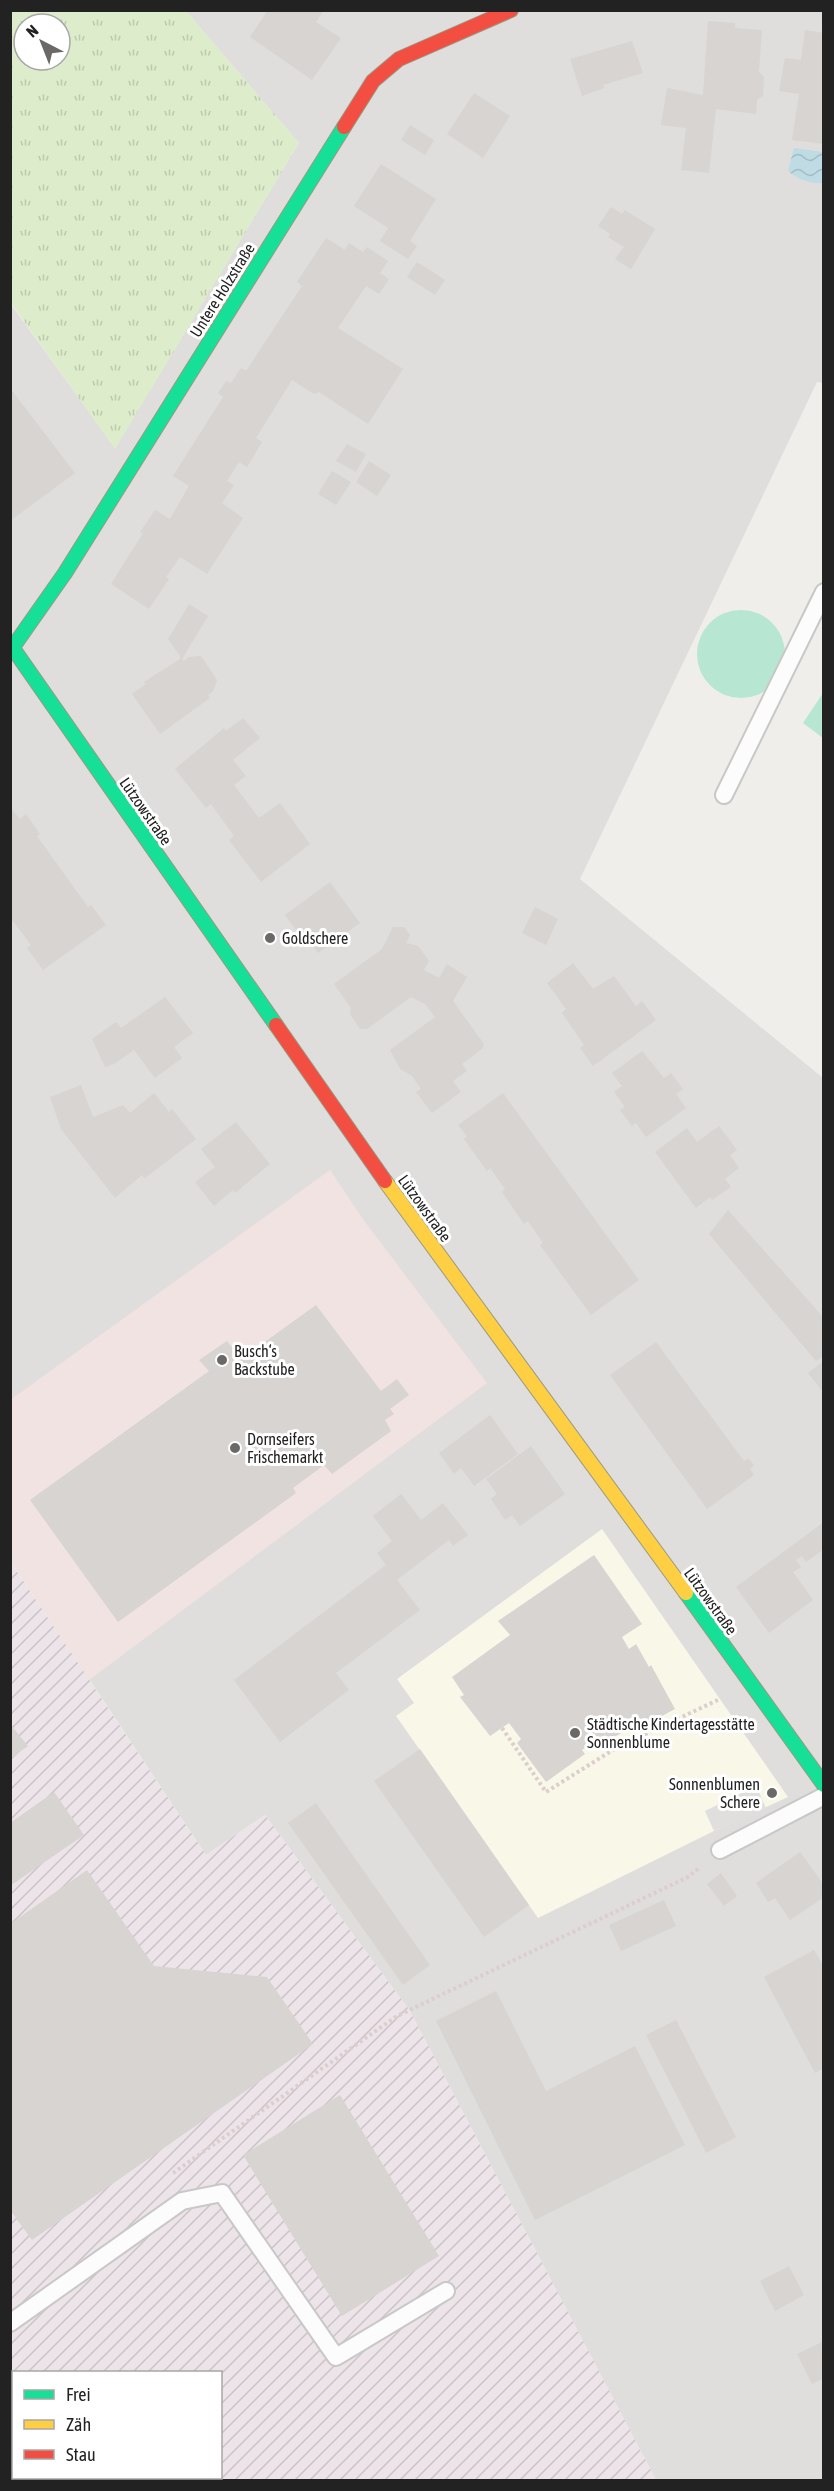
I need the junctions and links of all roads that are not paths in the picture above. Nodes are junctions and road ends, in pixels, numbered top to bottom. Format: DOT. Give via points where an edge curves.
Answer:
graph roads {
  1 [pos="511,10"];
  2 [pos="824,592"];
  3 [pos="12,645"];
  4 [pos="724,795"];
  5 [pos="824,1785"];
  6 [pos="824,1796"];
  7 [pos="720,1850"];
  8 [pos="446,2291"];
  9 [pos="10,2324"];
  1 -- 3 [label="street, Untere Holzstraße" via="399,59 372,81 65,573"];
  2 -- 4 [label="lane"];
  3 -- 5 [label="street, Lützowstraße" via="412,1220"];
  6 -- 7 [label="lane"];
  8 -- 9 [label="lane" via="336,2357 222,2193 182,2201"];
}
